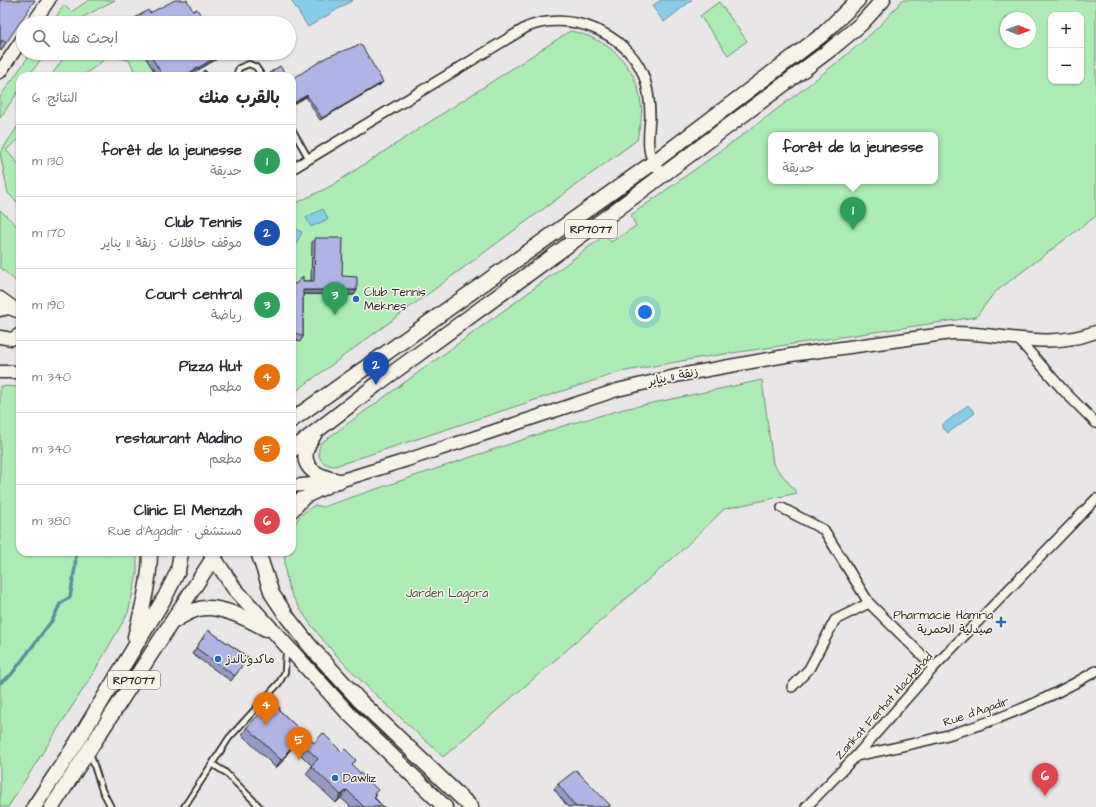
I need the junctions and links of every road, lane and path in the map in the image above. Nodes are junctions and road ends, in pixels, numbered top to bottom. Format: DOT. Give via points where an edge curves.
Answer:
graph roads {
  1 [pos="49,0"];
  2 [pos="858,0"];
  3 [pos="883,0"];
  4 [pos="38,16"];
  5 [pos="16,48"];
  6 [pos="0,72"];
  7 [pos="238,72"];
  8 [pos="259,72"];
  9 [pos="296,135"];
  10 [pos="309,159"];
  11 [pos="654,162"];
  12 [pos="296,167"];
  13 [pos="662,176"];
  14 [pos="0,298"];
  15 [pos="16,309"];
  16 [pos="0,310"];
  17 [pos="16,310"];
  18 [pos="1096,332"];
  19 [pos="1019,340"];
  20 [pos="0,372"];
  21 [pos="16,372"];
  22 [pos="296,417"];
  23 [pos="1096,423"];
  24 [pos="322,426"];
  25 [pos="296,447"];
  26 [pos="339,481"];
  27 [pos="296,486"];
  28 [pos="1096,499"];
  29 [pos="297,501"];
  30 [pos="782,508"];
  31 [pos="150,556"];
  32 [pos="180,556"];
  33 [pos="213,556"];
  34 [pos="215,556"];
  35 [pos="259,556"];
  36 [pos="267,556"];
  37 [pos="263,570"];
  38 [pos="869,603"];
  39 [pos="171,624"];
  40 [pos="279,637"];
  41 [pos="132,649"];
  42 [pos="934,668"];
  43 [pos="1096,671"];
  44 [pos="792,687"];
  45 [pos="89,749"];
  46 [pos="856,756"];
  47 [pos="212,764"];
  48 [pos="34,807"];
  49 [pos="52,807"];
  50 [pos="111,807"];
  51 [pos="184,807"];
  52 [pos="260,807"];
  53 [pos="445,807"];
  54 [pos="471,807"];
  55 [pos="806,807"];
  1 -- 4 [label="main road"];
  2 -- 11 [label="main road, RP7077" via="822,35"];
  3 -- 13 [label="main road, RP7077" via="861,24 831,49"];
  5 -- 6 [label="main road"];
  7 -- 8 [label="lane" via="239,68 249,64"];
  9 -- 10 [label="lane"];
  10 -- 11 [label="street" via="528,28 538,23 554,21 590,26 611,37 630,55 642,72 648,93 649,145"];
  10 -- 12 [label="street"];
  11 -- 13 [label="street"];
  11 -- 22 [label="main road, RP7077"];
  13 -- 24 [label="main road, RP7077"];
  14 -- 15 [label="main road"];
  16 -- 17 [label="main road"];
  18 -- 19 [label="main road, زنقة 11 يناير" via="1079,338 1061,340"];
  19 -- 23 [label="street"];
  19 -- 26 [label="main road, زنقة 11 يناير" via="951,333 791,354 680,375 586,399"];
  20 -- 21 [label="main road"];
  24 -- 25 [label="main road, RP7077"];
  24 -- 26 [label="main road" via="306,448 307,463 317,475"];
  26 -- 27 [label="main road"];
  26 -- 29 [label="main road"];
  28 -- 42 [label="street, Zankat Ferhat Hachehad"];
  30 -- 38 [label="street" via="824,530"];
  31 -- 41 [label="main road" via="147,588"];
  32 -- 41 [label="main road, RP7077" via="173,582"];
  33 -- 39 [label="main road, RP7077"];
  34 -- 40 [label="main road" via="234,588"];
  35 -- 37 [label="main road"];
  36 -- 37 [label="main road"];
  37 -- 54 [label="main road" via="272,594 310,646 360,700"];
  38 -- 42 [label="street"];
  38 -- 44 [label="street" via="834,620 809,669"];
  39 -- 40 [label="main road" via="190,611 207,608 242,616"];
  39 -- 45 [label="main road, RP7077"];
  40 -- 47 [label="lane" via="285,647 285,672 279,683 229,738"];
  40 -- 53 [label="main road" via="348,714"];
  41 -- 48 [label="main road, RP7077" via="77,742"];
  42 -- 46 [label="street, Zankat Ferhat Hachehad"];
  43 -- 46 [label="street, Rue d'Agadir" via="1052,695 973,727"];
  45 -- 49 [label="main road, RP7077"];
  45 -- 50 [label="lane" via="102,790"];
  46 -- 55 [label="street, Zankat Ferhat Hachehad"];
  47 -- 51 [label="lane"];
  47 -- 52 [label="lane" via="225,772"];
}
